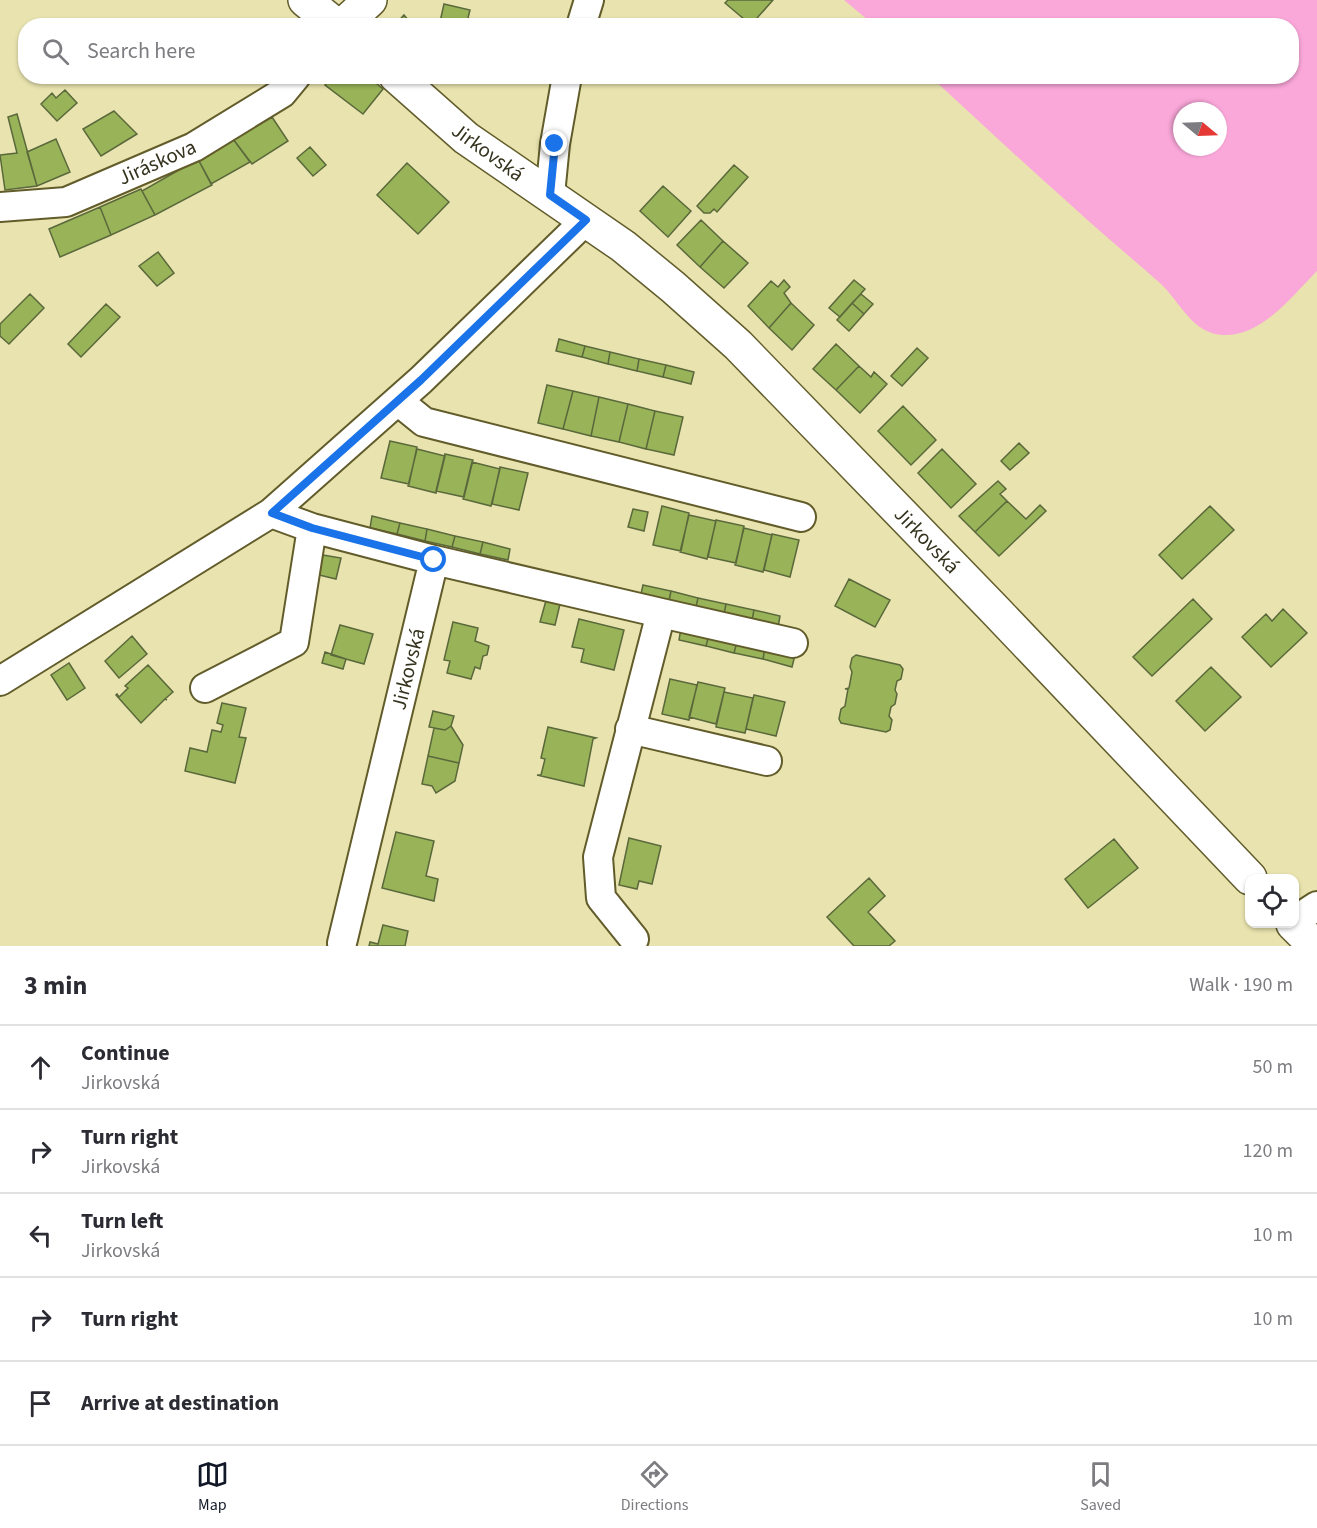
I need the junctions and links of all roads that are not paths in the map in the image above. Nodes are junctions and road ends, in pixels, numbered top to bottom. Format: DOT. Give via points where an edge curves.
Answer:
graph roads {
  1 [pos="304,0"];
  2 [pos="370,0"];
  3 [pos="589,0"];
  4 [pos="327,18"];
  5 [pos="351,18"];
  6 [pos="583,18"];
  7 [pos="289,84"];
  8 [pos="405,84"];
  9 [pos="566,84"];
  10 [pos="550,195"];
  11 [pos="0,207"];
  12 [pos="586,220"];
  13 [pos="398,401"];
  14 [pos="272,513"];
  15 [pos="801,518"];
  16 [pos="312,528"];
  17 [pos="434,560"];
  18 [pos="661,613"];
  19 [pos="793,643"];
  20 [pos="2,680"];
  21 [pos="205,688"];
  22 [pos="630,729"];
  23 [pos="767,761"];
  24 [pos="1246,874"];
  25 [pos="1317,906"];
  26 [pos="1299,919"];
  27 [pos="1299,928"];
  28 [pos="634,939"];
  29 [pos="342,943"];
  30 [pos="1315,946"];
  1 -- 4 [label="street"];
  2 -- 5 [label="street"];
  3 -- 6 [label="street"];
  7 -- 11 [label="street, Jiráskova" via="282,93 183,152 66,202"];
  8 -- 10 [label="street, Jirkovská" via="466,138"];
  9 -- 10 [label="street"];
  10 -- 12 [label="street, Jirkovská"];
  12 -- 13 [label="street"];
  12 -- 24 [label="street, Jirkovská" via="673,286 738,345"];
  13 -- 14 [label="street"];
  13 -- 15 [label="street" via="424,422"];
  14 -- 16 [label="street"];
  14 -- 20 [label="street"];
  16 -- 17 [label="street"];
  16 -- 21 [label="street" via="294,642"];
  17 -- 18 [label="street"];
  17 -- 29 [label="street, Jirkovská"];
  18 -- 19 [label="street"];
  18 -- 22 [label="street"];
  22 -- 23 [label="street"];
  22 -- 28 [label="street" via="598,857 602,898"];
  25 -- 26 [label="street"];
  27 -- 30 [label="street"];
}
